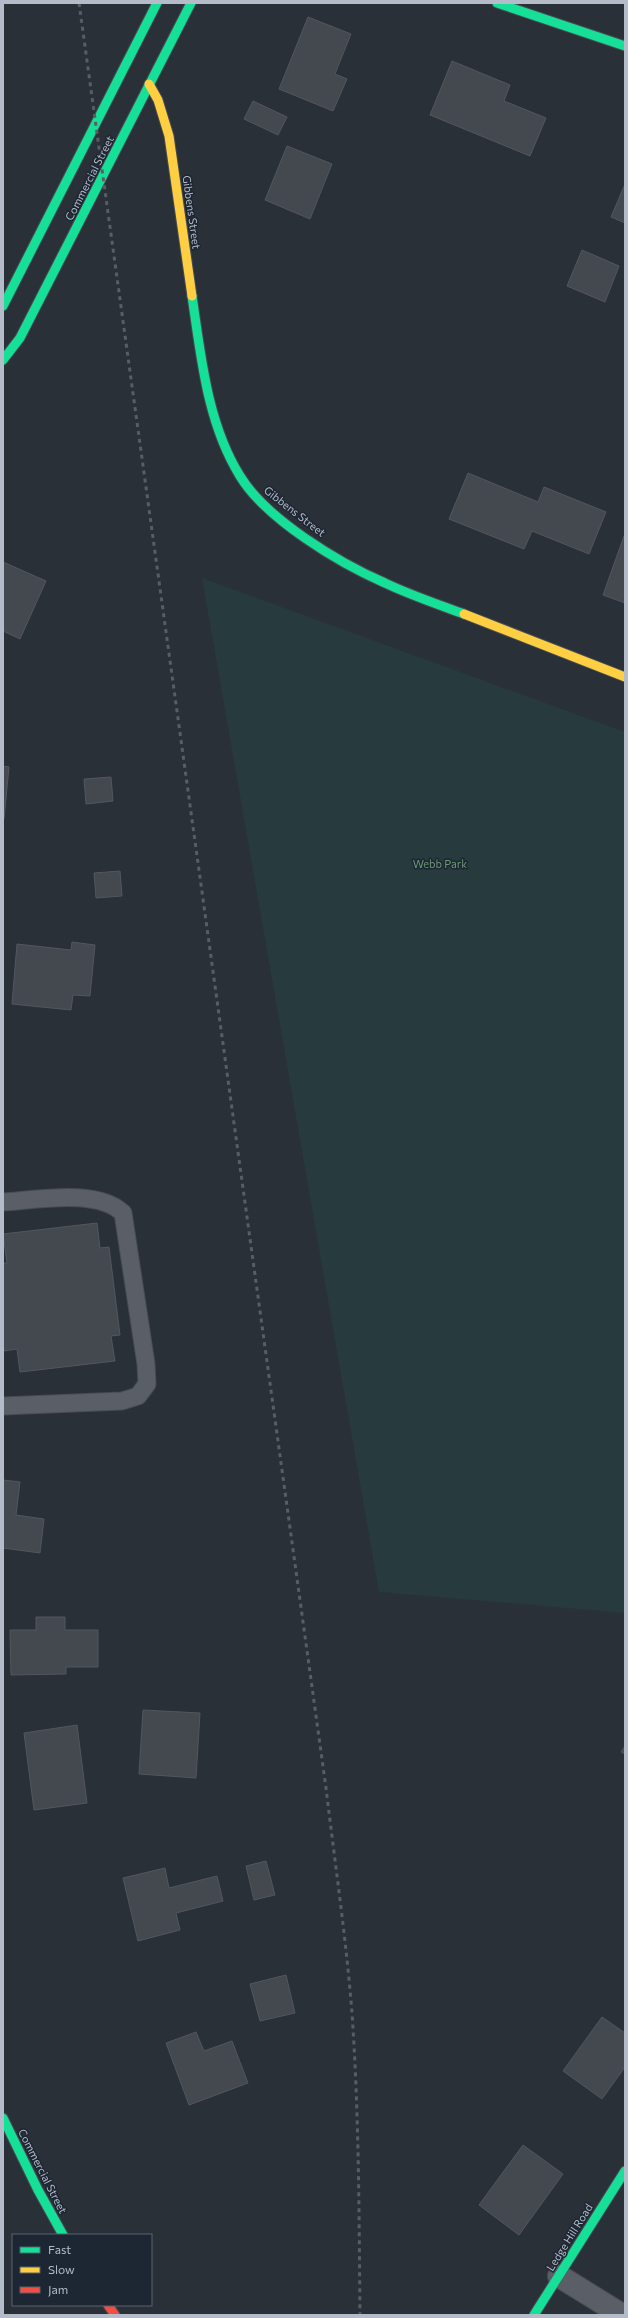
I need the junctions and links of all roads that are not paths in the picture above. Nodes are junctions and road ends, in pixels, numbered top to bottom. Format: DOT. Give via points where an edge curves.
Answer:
graph roads {
  1 [pos="157,3"];
  2 [pos="190,3"];
  3 [pos="497,3"];
  4 [pos="625,46"];
  5 [pos="149,84"];
  6 [pos="3,306"];
  7 [pos="3,360"];
  8 [pos="625,677"];
  9 [pos="3,1202"];
  10 [pos="3,1406"];
  11 [pos="3,2120"];
  12 [pos="625,2171"];
  13 [pos="62,2234"];
  14 [pos="559,2276"];
  15 [pos="109,2306"];
  16 [pos="115,2315"];
  17 [pos="534,2315"];
  18 [pos="622,2315"];
  1 -- 6 [label="street, Commercial Street"];
  2 -- 5 [label="street, Commercial Street"];
  3 -- 4 [label="street"];
  5 -- 7 [label="street, Commercial Street" via="20,338"];
  5 -- 8 [label="street, Gibbens Street" via="161,105 167,126 215,421 224,447 251,491 298,532 384,583"];
  9 -- 10 [label="lane" via="81,1198 115,1206 123,1213 147,1384 138,1396 122,1401"];
  11 -- 13 [label="street, Commercial Street"];
  12 -- 14 [label="street, Ledge Hill Road"];
  14 -- 17 [label="street, Ledge Hill Road"];
  14 -- 18 [label="street"];
  15 -- 16 [label="street"];
}
